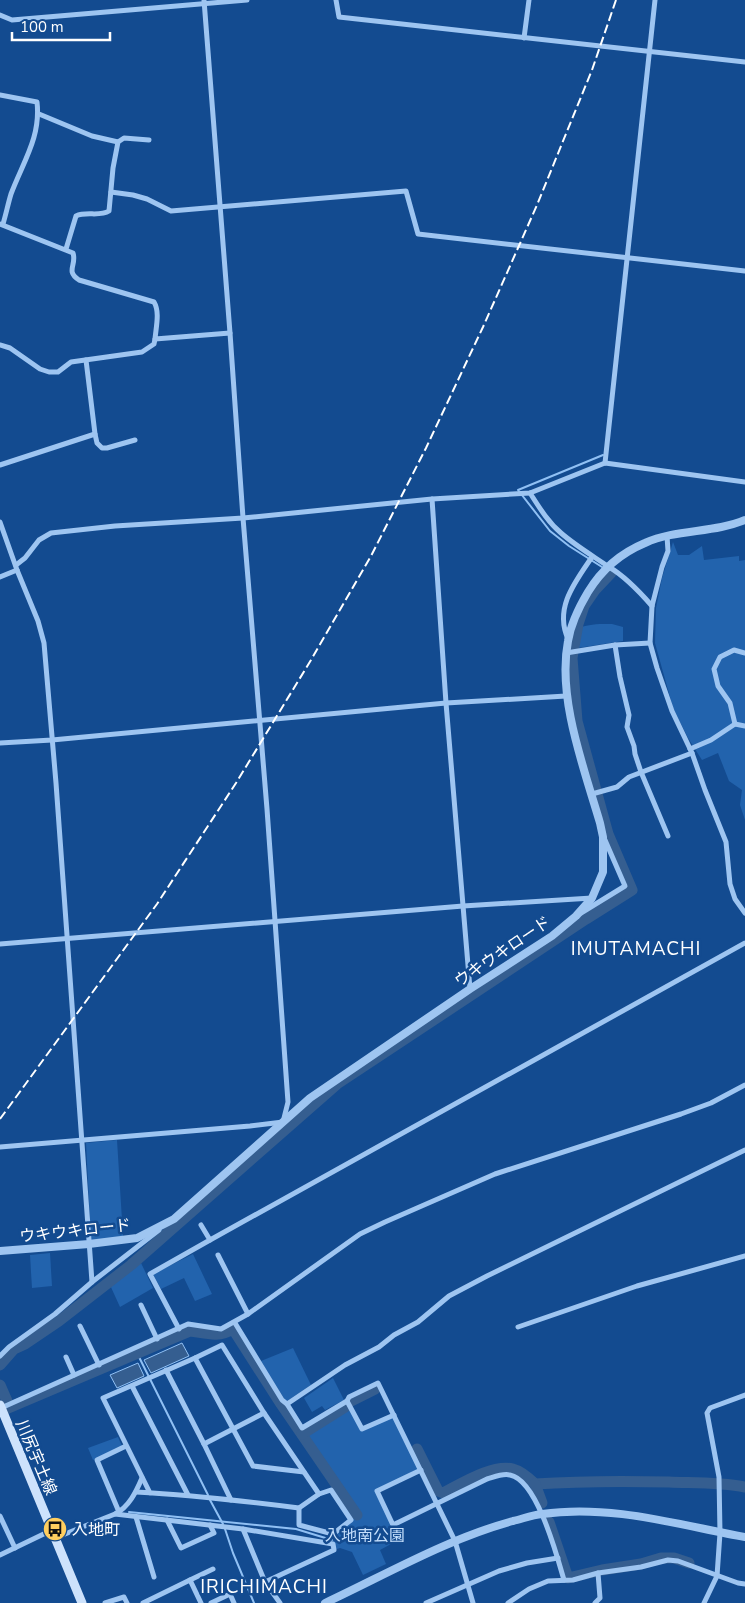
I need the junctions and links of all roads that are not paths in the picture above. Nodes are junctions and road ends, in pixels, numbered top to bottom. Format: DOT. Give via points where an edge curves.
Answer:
graph roads {
  1 [pos="247,0"];
  2 [pos="336,0"];
  3 [pos="529,0"];
  4 [pos="655,0"];
  5 [pos="204,2"];
  6 [pos="0,15"];
  7 [pos="524,38"];
  8 [pos="650,52"];
  9 [pos="745,62"];
  10 [pos="0,95"];
  11 [pos="39,114"];
  12 [pos="148,140"];
  13 [pos="118,142"];
  14 [pos="111,192"];
  15 [pos="220,207"];
  16 [pos="2,224"];
  17 [pos="66,249"];
  18 [pos="627,258"];
  19 [pos="745,271"];
  20 [pos="230,333"];
  21 [pos="155,339"];
  22 [pos="0,345"];
  23 [pos="86,360"];
  24 [pos="95,434"];
  25 [pos="136,440"];
  26 [pos="606,463"];
  27 [pos="0,465"];
  28 [pos="745,482"];
  29 [pos="530,494"];
  30 [pos="432,499"];
  31 [pos="243,518"];
  32 [pos="745,520"];
  33 [pos="0,522"];
  34 [pos="667,536"];
  35 [pos="592,557"];
  36 [pos="609,566"];
  37 [pos="16,567"];
  38 [pos="0,577"];
  39 [pos="652,606"];
  40 [pos="568,640"];
  41 [pos="650,643"];
  42 [pos="615,645"];
  43 [pos="566,653"];
  44 [pos="745,653"];
  45 [pos="566,696"];
  46 [pos="446,703"];
  47 [pos="260,719"];
  48 [pos="735,724"];
  49 [pos="745,726"];
  50 [pos="52,740"];
  51 [pos="0,743"];
  52 [pos="691,751"];
  53 [pos="641,772"];
  54 [pos="592,794"];
  55 [pos="668,836"];
  56 [pos="603,837"];
  57 [pos="592,898"];
  58 [pos="463,906"];
  59 [pos="745,913"];
  60 [pos="576,916"];
  61 [pos="276,922"];
  62 [pos="67,939"];
  63 [pos="745,943"];
  64 [pos="0,944"];
  65 [pos="470,989"];
  66 [pos="745,1085"];
  67 [pos="283,1122"];
  68 [pos="83,1140"];
  69 [pos="0,1147"];
  70 [pos="745,1150"];
  71 [pos="174,1219"];
  72 [pos="201,1225"];
  73 [pos="210,1240"];
  74 [pos="89,1244"];
  75 [pos="0,1251"];
  76 [pos="218,1255"];
  77 [pos="745,1256"];
  78 [pos="92,1282"];
  79 [pos="141,1305"];
  80 [pos="248,1314"];
  81 [pos="234,1323"];
  82 [pos="80,1326"];
  83 [pos="518,1327"];
  84 [pos="179,1328"];
  85 [pos="157,1338"];
  86 [pos="0,1356"];
  87 [pos="66,1357"];
  88 [pos="195,1358"];
  89 [pos="99,1364"];
  90 [pos="166,1370"];
  91 [pos="74,1376"];
  92 [pos="132,1386"];
  93 [pos="745,1395"];
  94 [pos="348,1401"];
  95 [pos="287,1404"];
  96 [pos="1,1407"];
  97 [pos="264,1413"];
  98 [pos="394,1415"];
  99 [pos="2,1418"];
  100 [pos="233,1428"];
  101 [pos="204,1444"];
  102 [pos="126,1446"];
  103 [pos="421,1470"];
  104 [pos="304,1472"];
  105 [pos="142,1478"];
  106 [pos="136,1492"];
  107 [pos="150,1493"];
  108 [pos="319,1494"];
  109 [pos="188,1495"];
  110 [pos="230,1500"];
  111 [pos="436,1503"];
  112 [pos="299,1508"];
  113 [pos="117,1513"];
  114 [pos="542,1514"];
  115 [pos="0,1516"];
  116 [pos="136,1517"];
  117 [pos="167,1520"];
  118 [pos="210,1525"];
  119 [pos="243,1529"];
  120 [pos="720,1533"];
  121 [pos="54,1534"];
  122 [pos="745,1537"];
  123 [pos="455,1541"];
  124 [pos="15,1548"];
  125 [pos="0,1555"];
  126 [pos="558,1558"];
  127 [pos="213,1569"];
  128 [pos="598,1573"];
  129 [pos="717,1576"];
  130 [pos="154,1577"];
  131 [pos="190,1580"];
  132 [pos="564,1580"];
  133 [pos="265,1582"];
  134 [pos="468,1584"];
  135 [pos="745,1584"];
  136 [pos="158,1596"];
  137 [pos="82,1603"];
  138 [pos="105,1603"];
  139 [pos="126,1603"];
  140 [pos="143,1603"];
  141 [pos="162,1603"];
  142 [pos="201,1603"];
  143 [pos="212,1603"];
  144 [pos="234,1603"];
  145 [pos="280,1603"];
  146 [pos="325,1603"];
  147 [pos="426,1603"];
  148 [pos="473,1603"];
  149 [pos="508,1603"];
  150 [pos="595,1603"];
  151 [pos="704,1603"];
  1 -- 5 [label="street"];
  2 -- 7 [label="street" via="339,17"];
  3 -- 7 [label="street"];
  4 -- 8 [label="street"];
  5 -- 6 [label="street" via="12,20"];
  5 -- 15 [label="street"];
  7 -- 8 [label="street"];
  8 -- 9 [label="street"];
  8 -- 18 [label="street"];
  10 -- 11 [label="street" via="37,102"];
  11 -- 13 [label="street" via="92,136"];
  11 -- 16 [label="street" via="35,140"];
  12 -- 13 [label="street" via="124,138"];
  13 -- 14 [label="street"];
  14 -- 15 [label="street" via="146,198 171,212"];
  14 -- 17 [label="street" via="108,213 76,216"];
  15 -- 18 [label="street" via="406,191 418,234"];
  15 -- 20 [label="street"];
  16 -- 17 [label="street"];
  17 -- 21 [label="street" via="73,253 71,271 79,280 154,302 157,311"];
  18 -- 19 [label="street"];
  18 -- 26 [label="street"];
  20 -- 21 [label="street"];
  20 -- 31 [label="street"];
  21 -- 23 [label="street" via="154,344 142,352"];
  22 -- 23 [label="street" via="49,372 58,372 71,362"];
  23 -- 24 [label="street"];
  24 -- 25 [label="street" via="102,448"];
  24 -- 27 [label="street"];
  26 -- 28 [label="street"];
  26 -- 29 [label="street"];
  29 -- 30 [label="street"];
  29 -- 35 [label="street" via="560,533"];
  30 -- 31 [label="street"];
  30 -- 46 [label="street"];
  31 -- 37 [label="street" via="51,533 39,540"];
  31 -- 47 [label="street"];
  32 -- 34 [label="street, ウキウキロード"];
  33 -- 37 [label="street"];
  34 -- 36 [label="street, ウキウキロード" via="624,553"];
  34 -- 39 [label="street" via="668,551"];
  35 -- 36 [label="street"];
  35 -- 40 [label="street" via="575,582 562,615"];
  36 -- 39 [label="street"];
  36 -- 40 [label="street, ウキウキロード" via="575,615"];
  37 -- 38 [label="street"];
  37 -- 50 [label="street" via="44,643"];
  39 -- 41 [label="street"];
  40 -- 43 [label="street, ウキウキロード"];
  41 -- 42 [label="street"];
  41 -- 52 [label="street" via="672,711"];
  42 -- 43 [label="street"];
  42 -- 53 [label="street" via="630,715 627,727"];
  43 -- 45 [label="street, ウキウキロード"];
  44 -- 48 [label="street" via="734,650 720,657 714,669 718,686 730,703"];
  45 -- 46 [label="street"];
  45 -- 54 [label="street, ウキウキロード"];
  46 -- 47 [label="street"];
  46 -- 58 [label="street"];
  47 -- 50 [label="street"];
  47 -- 61 [label="street"];
  48 -- 49 [label="street"];
  48 -- 52 [label="street"];
  50 -- 51 [label="street"];
  50 -- 62 [label="street"];
  52 -- 53 [label="street"];
  52 -- 59 [label="street" via="726,842 730,884"];
  53 -- 54 [label="street" via="617,787"];
  53 -- 55 [label="street"];
  54 -- 56 [label="street, ウキウキロード"];
  56 -- 57 [label="street, ウキウキロード" via="603,872"];
  56 -- 60 [label="street" via="625,886"];
  57 -- 58 [label="street"];
  57 -- 60 [label="street, ウキウキロード"];
  58 -- 61 [label="street"];
  58 -- 65 [label="street"];
  60 -- 65 [label="street, ウキウキロード" via="552,936"];
  61 -- 62 [label="street"];
  61 -- 67 [label="street" via="288,1102"];
  62 -- 64 [label="street"];
  62 -- 68 [label="street"];
  63 -- 73 [label="street"];
  65 -- 67 [label="street, ウキウキロード" via="310,1098"];
  66 -- 80 [label="street" via="711,1103 495,1174 385,1222 339,1248"];
  67 -- 68 [label="street"];
  67 -- 71 [label="street, ウキウキロード"];
  68 -- 69 [label="street"];
  68 -- 74 [label="street"];
  70 -- 95 [label="street" via="449,1296 418,1322"];
  71 -- 74 [label="street, ウキウキロード" via="138,1238"];
  71 -- 78 [label="street"];
  72 -- 73 [label="street"];
  73 -- 84 [label="street" via="150,1274"];
  74 -- 75 [label="street, ウキウキロード"];
  74 -- 78 [label="street"];
  76 -- 80 [label="street"];
  77 -- 83 [label="street" via="637,1286"];
  78 -- 86 [label="street"];
  79 -- 85 [label="street"];
  80 -- 81 [label="street"];
  81 -- 84 [label="street" via="222,1329 188,1324"];
  81 -- 95 [label="street"];
  82 -- 89 [label="street"];
  84 -- 85 [label="street"];
  85 -- 89 [label="street"];
  87 -- 91 [label="street"];
  88 -- 90 [label="street"];
  88 -- 97 [label="street" via="222,1345"];
  88 -- 100 [label="street"];
  89 -- 91 [label="street"];
  90 -- 92 [label="street"];
  90 -- 101 [label="street"];
  91 -- 96 [label="street"];
  92 -- 102 [label="street" via="103,1398"];
  92 -- 109 [label="street"];
  93 -- 120 [label="street" via="710,1408 707,1413 719,1477"];
  94 -- 95 [label="street" via="302,1428"];
  94 -- 98 [label="street" via="362,1429"];
  94 -- 98 [label="street" via="349,1396 378,1383"];
  96 -- 99 [label="main road, 川尻宇土線"];
  97 -- 100 [label="street"];
  97 -- 104 [label="street"];
  98 -- 103 [label="street"];
  99 -- 121 [label="main road, 川尻宇土線"];
  100 -- 101 [label="street"];
  100 -- 104 [label="street" via="253,1466"];
  101 -- 110 [label="street"];
  102 -- 105 [label="street"];
  102 -- 113 [label="street" via="97,1460"];
  103 -- 111 [label="street"];
  103 -- 111 [label="street" via="377,1491 393,1525"];
  104 -- 108 [label="street"];
  105 -- 106 [label="street"];
  105 -- 107 [label="street"];
  106 -- 107 [label="street"];
  106 -- 113 [label="street" via="124,1509"];
  107 -- 109 [label="street"];
  108 -- 112 [label="street"];
  108 -- 112 [label="street" via="331,1490 351,1520 333,1534 299,1525"];
  109 -- 110 [label="street"];
  110 -- 112 [label="street"];
  111 -- 114 [label="street" via="487,1479 511,1475 531,1493"];
  111 -- 123 [label="street"];
  113 -- 116 [label="street"];
  113 -- 121 [label="street"];
  114 -- 120 [label="street" via="605,1512"];
  114 -- 123 [label="street" via="486,1528"];
  114 -- 126 [label="street"];
  115 -- 124 [label="street"];
  116 -- 117 [label="street"];
  116 -- 130 [label="street"];
  117 -- 118 [label="street"];
  117 -- 118 [label="street" via="181,1548 214,1534"];
  118 -- 119 [label="street"];
  119 -- 133 [label="street"];
  119 -- 133 [label="street" via="333,1544 334,1550"];
  120 -- 122 [label="street"];
  120 -- 129 [label="street"];
  121 -- 124 [label="street"];
  121 -- 137 [label="main road, 川尻宇土線"];
  123 -- 134 [label="street"];
  123 -- 146 [label="street"];
  124 -- 125 [label="street"];
  126 -- 132 [label="street"];
  126 -- 134 [label="street" via="499,1571"];
  127 -- 131 [label="street"];
  128 -- 129 [label="street" via="668,1560"];
  128 -- 132 [label="street"];
  128 -- 150 [label="street" via="600,1598"];
  129 -- 135 [label="street"];
  129 -- 151 [label="street"];
  131 -- 136 [label="street"];
  131 -- 142 [label="street"];
  132 -- 149 [label="street" via="548,1581"];
  133 -- 145 [label="street"];
  134 -- 147 [label="street"];
  134 -- 148 [label="street"];
  136 -- 140 [label="street"];
  136 -- 141 [label="street"];
  138 -- 139 [label="street" via="124,1597"];
  143 -- 144 [label="street" via="230,1594"];
}
